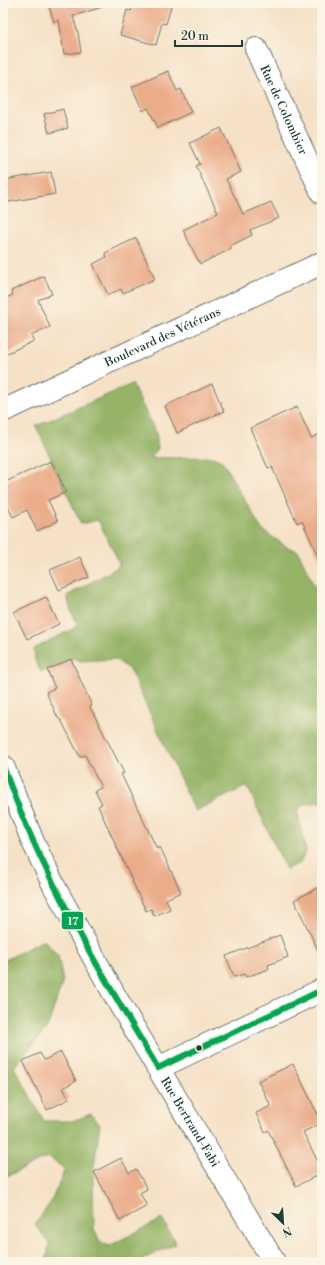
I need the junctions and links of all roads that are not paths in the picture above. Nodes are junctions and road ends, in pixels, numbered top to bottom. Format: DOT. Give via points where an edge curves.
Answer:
graph roads {
  1 [pos="256,49"];
  2 [pos="322,193"];
  3 [pos="322,264"];
  4 [pos="3,411"];
  5 [pos="3,766"];
  6 [pos="322,990"];
  7 [pos="158,1068"];
  8 [pos="274,1262"];
  1 -- 2 [label="street, Rue de Colombier"];
  3 -- 4 [label="street, Boulevard des Vétérans"];
  5 -- 7 [label="street, Rue Bertrand-Fabi" via="33,842 55,888"];
  6 -- 7 [label="street"];
  7 -- 8 [label="street, Rue Bertrand-Fabi"];
}
